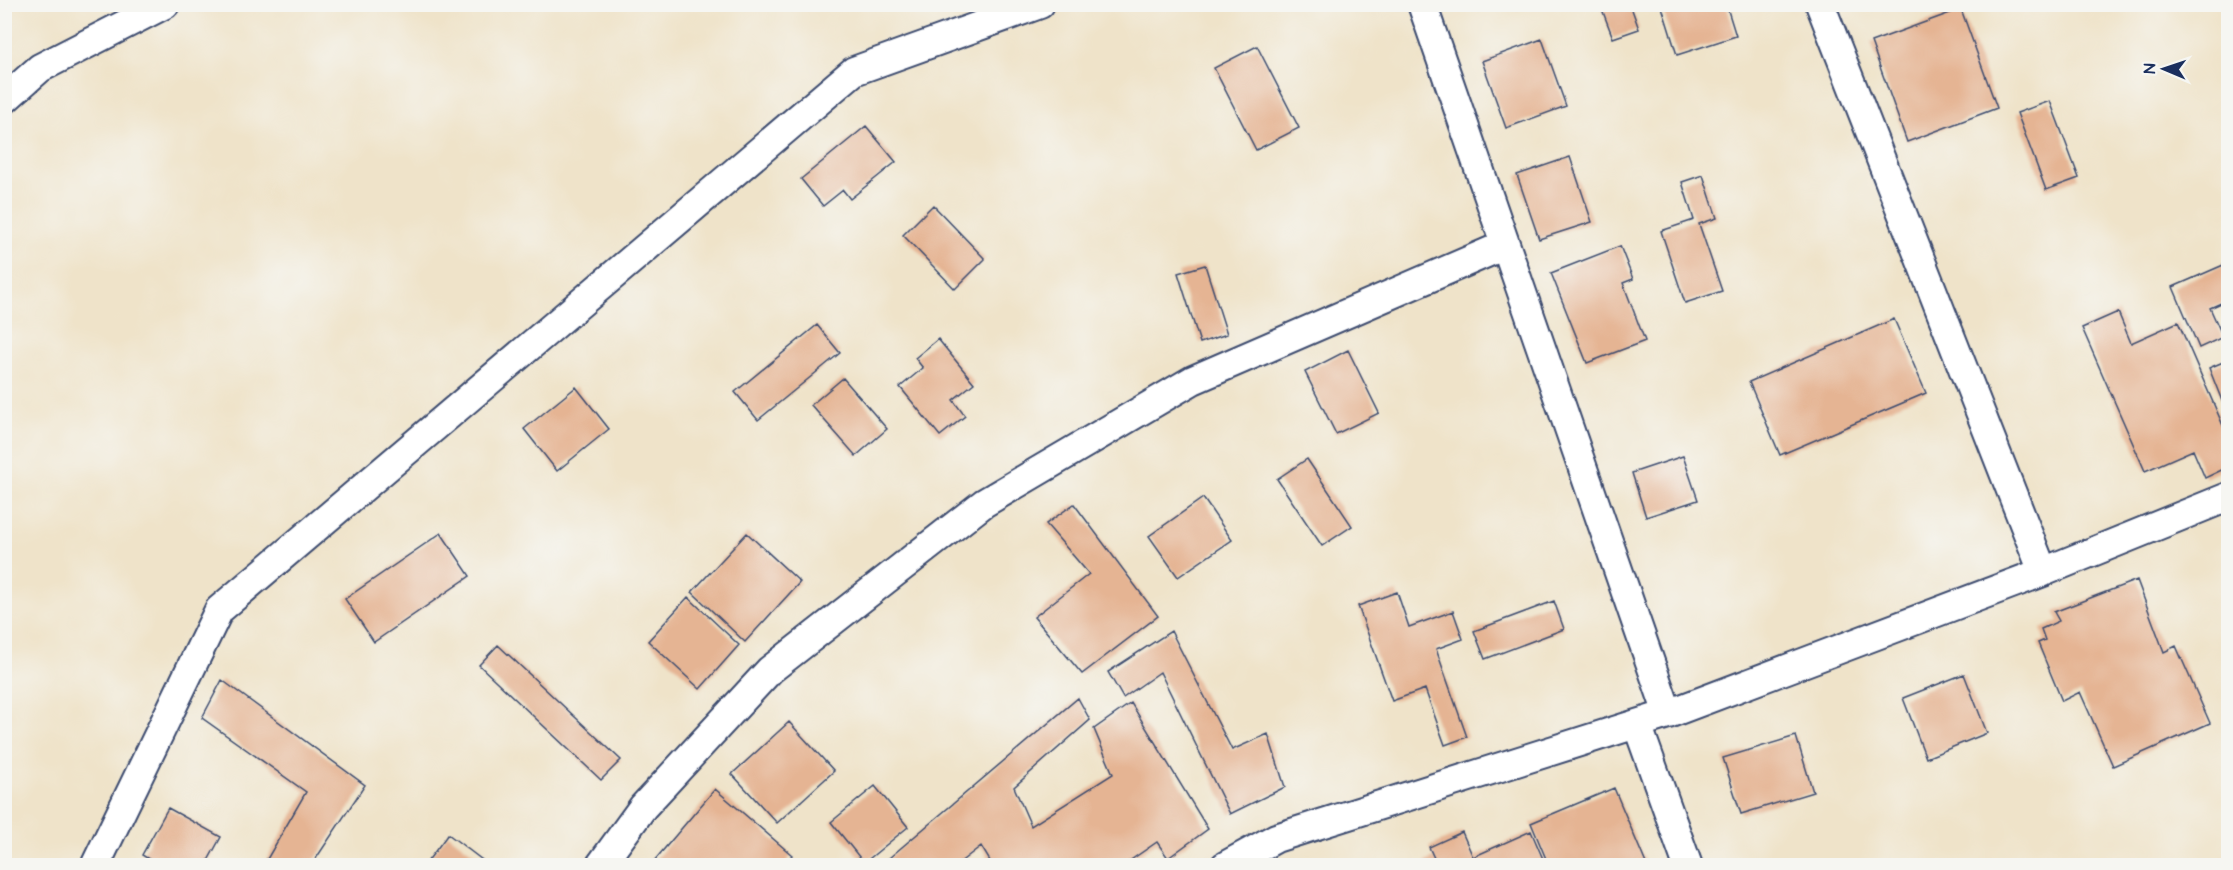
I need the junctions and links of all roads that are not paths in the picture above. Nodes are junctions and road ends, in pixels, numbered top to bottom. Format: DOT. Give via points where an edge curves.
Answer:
graph roads {
  1 [pos="165,4"];
  2 [pos="1040,4"];
  3 [pos="1422,4"];
  4 [pos="1820,4"];
  5 [pos="4,100"];
  6 [pos="1505,245"];
  7 [pos="2229,497"];
  8 [pos="2043,572"];
  9 [pos="1668,714"];
  10 [pos="1638,724"];
  11 [pos="95,866"];
  12 [pos="600,866"];
  13 [pos="1225,866"];
  14 [pos="1688,866"];
  1 -- 5 [label="street" via="40,68"];
  2 -- 11 [label="street" via="854,71 219,610"];
  3 -- 6 [label="street"];
  4 -- 8 [label="street"];
  6 -- 9 [label="street"];
  6 -- 12 [label="street" via="1192,380 984,503 771,670 643,807"];
  7 -- 8 [label="street"];
  8 -- 9 [label="street"];
  9 -- 10 [label="street"];
  10 -- 13 [label="street" via="1275,838"];
  10 -- 14 [label="street"];
}
